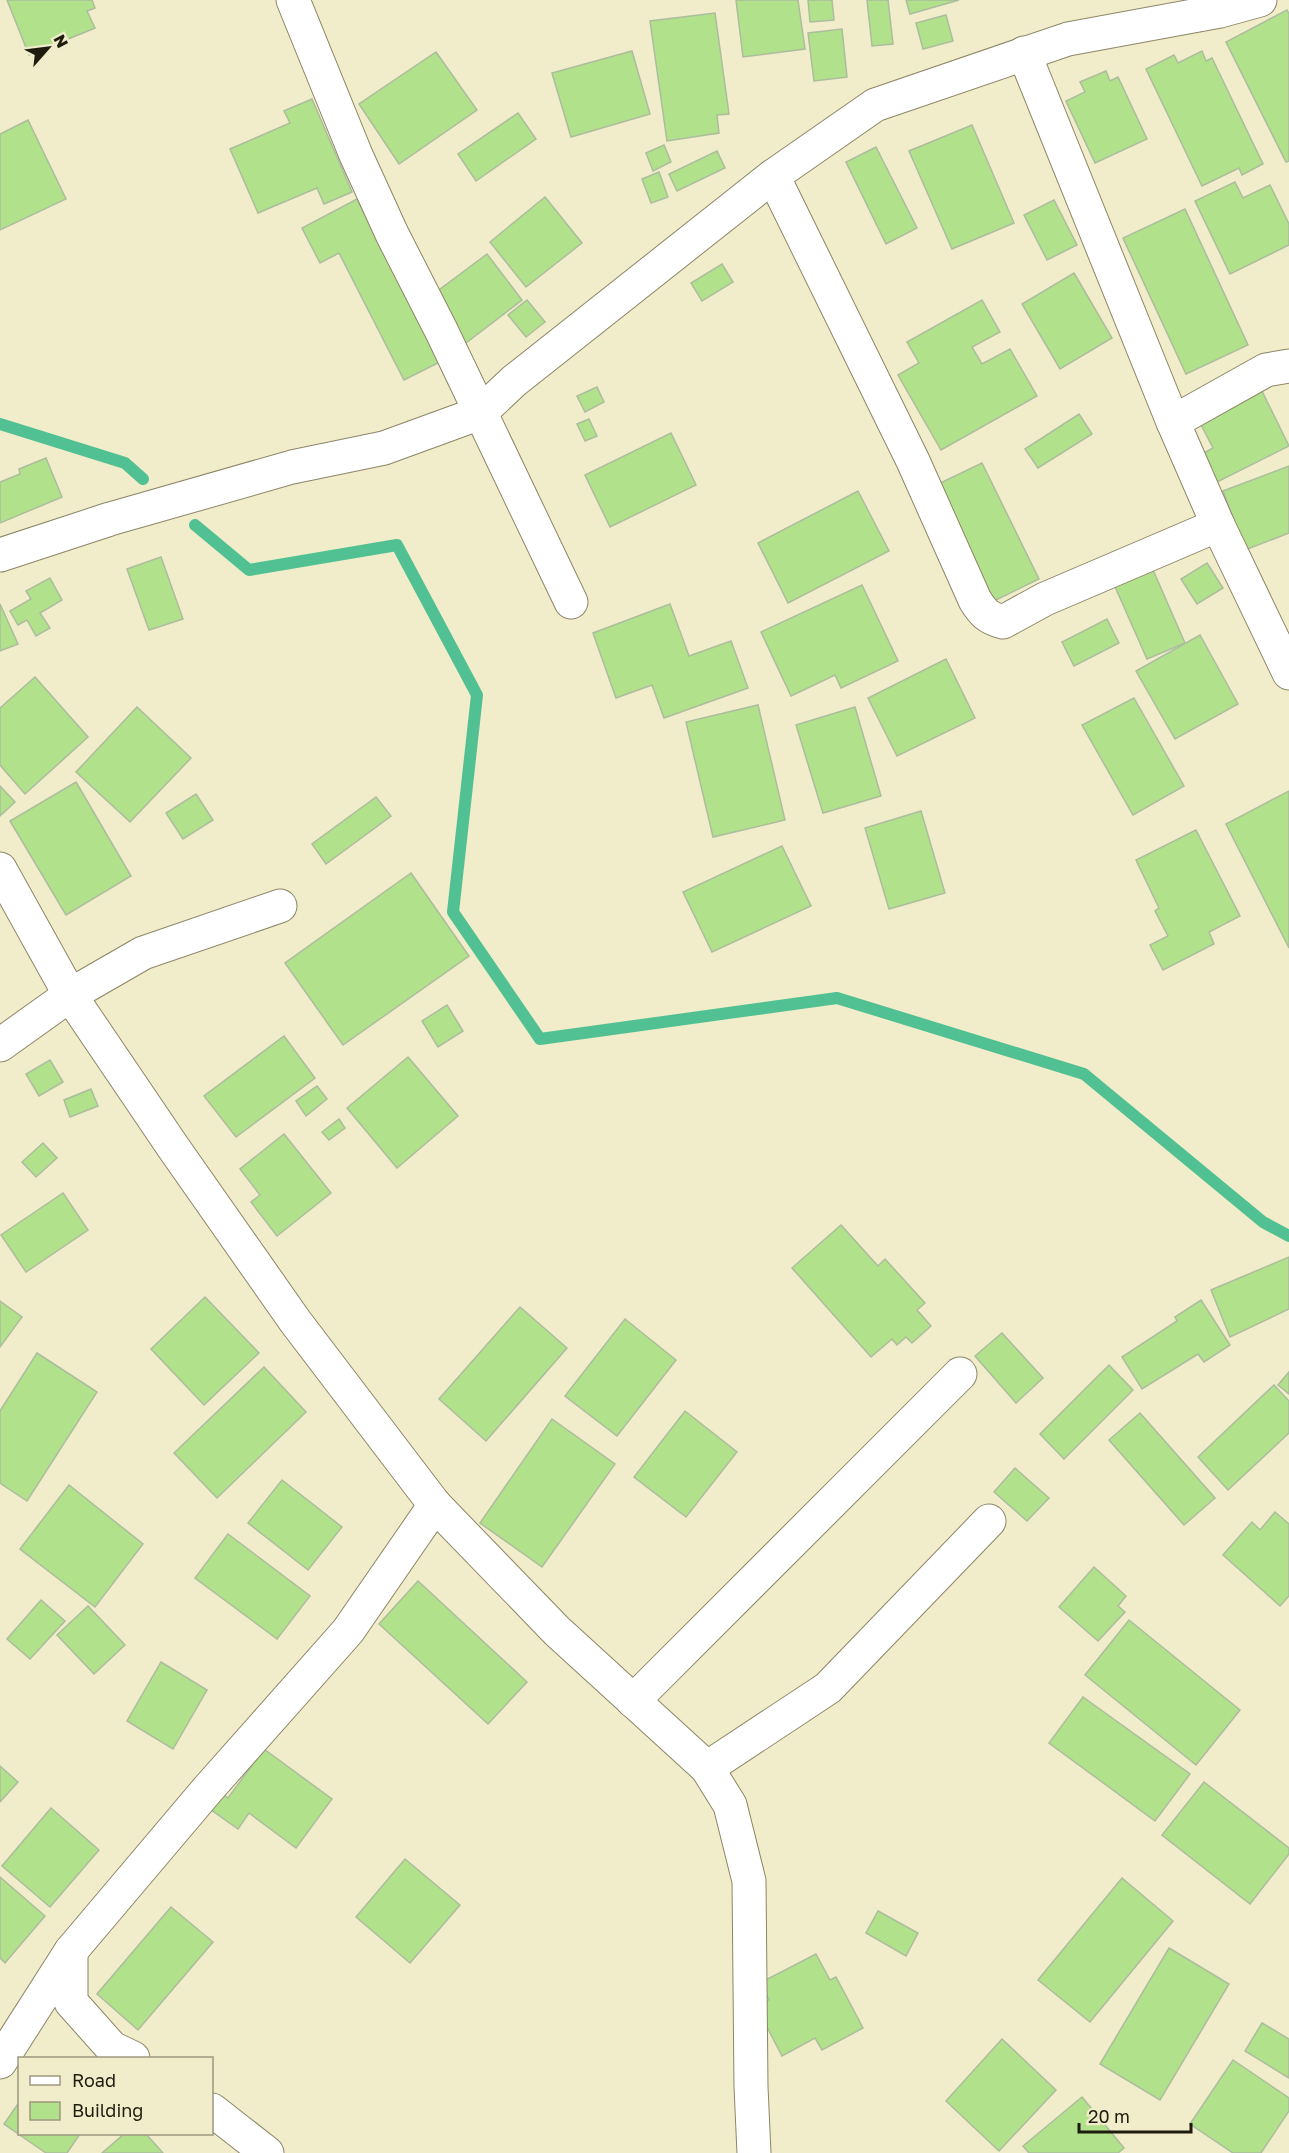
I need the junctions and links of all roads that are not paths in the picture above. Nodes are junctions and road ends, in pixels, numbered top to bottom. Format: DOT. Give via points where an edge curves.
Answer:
graph roads {
  1 [pos="293,0"];
  2 [pos="1260,0"];
  3 [pos="1024,53"];
  4 [pos="773,176"];
  5 [pos="1289,366"];
  6 [pos="480,413"];
  7 [pos="1173,422"];
  8 [pos="1218,525"];
  9 [pos="0,555"];
  10 [pos="571,602"];
  11 [pos="1289,673"];
  12 [pos="0,869"];
  13 [pos="280,906"];
  14 [pos="70,995"];
  15 [pos="0,1044"];
  16 [pos="960,1374"];
  17 [pos="435,1504"];
  18 [pos="988,1521"];
  19 [pos="633,1701"];
  20 [pos="707,1768"];
  21 [pos="71,1951"];
  22 [pos="131,2057"];
  23 [pos="0,2062"];
  24 [pos="213,2111"];
  25 [pos="267,2153"];
  26 [pos="754,2153"];
  1 -- 6 [label="street" via="356,155"];
  2 -- 3 [label="street" via="1068,39"];
  3 -- 4 [label="street" via="875,105"];
  3 -- 7 [label="street"];
  4 -- 6 [label="street" via="514,381"];
  4 -- 8 [label="street" via="983,613 1003,622 1045,599"];
  5 -- 7 [label="street" via="1266,370"];
  6 -- 9 [label="street" via="384,448 292,467"];
  6 -- 10 [label="street"];
  7 -- 8 [label="street"];
  8 -- 11 [label="street"];
  12 -- 14 [label="street"];
  13 -- 14 [label="street" via="143,953"];
  14 -- 15 [label="street"];
  14 -- 17 [label="street" via="288,1312"];
  16 -- 19 [label="street"];
  17 -- 19 [label="street" via="556,1631"];
  17 -- 21 [label="street" via="348,1631"];
  18 -- 20 [label="street" via="828,1688"];
  19 -- 20 [label="street"];
  20 -- 26 [label="street" via="729,1805 749,1881"];
  21 -- 22 [label="street" via="71,2002 112,2048"];
  21 -- 23 [label="street"];
  24 -- 25 [label="street"];
}
